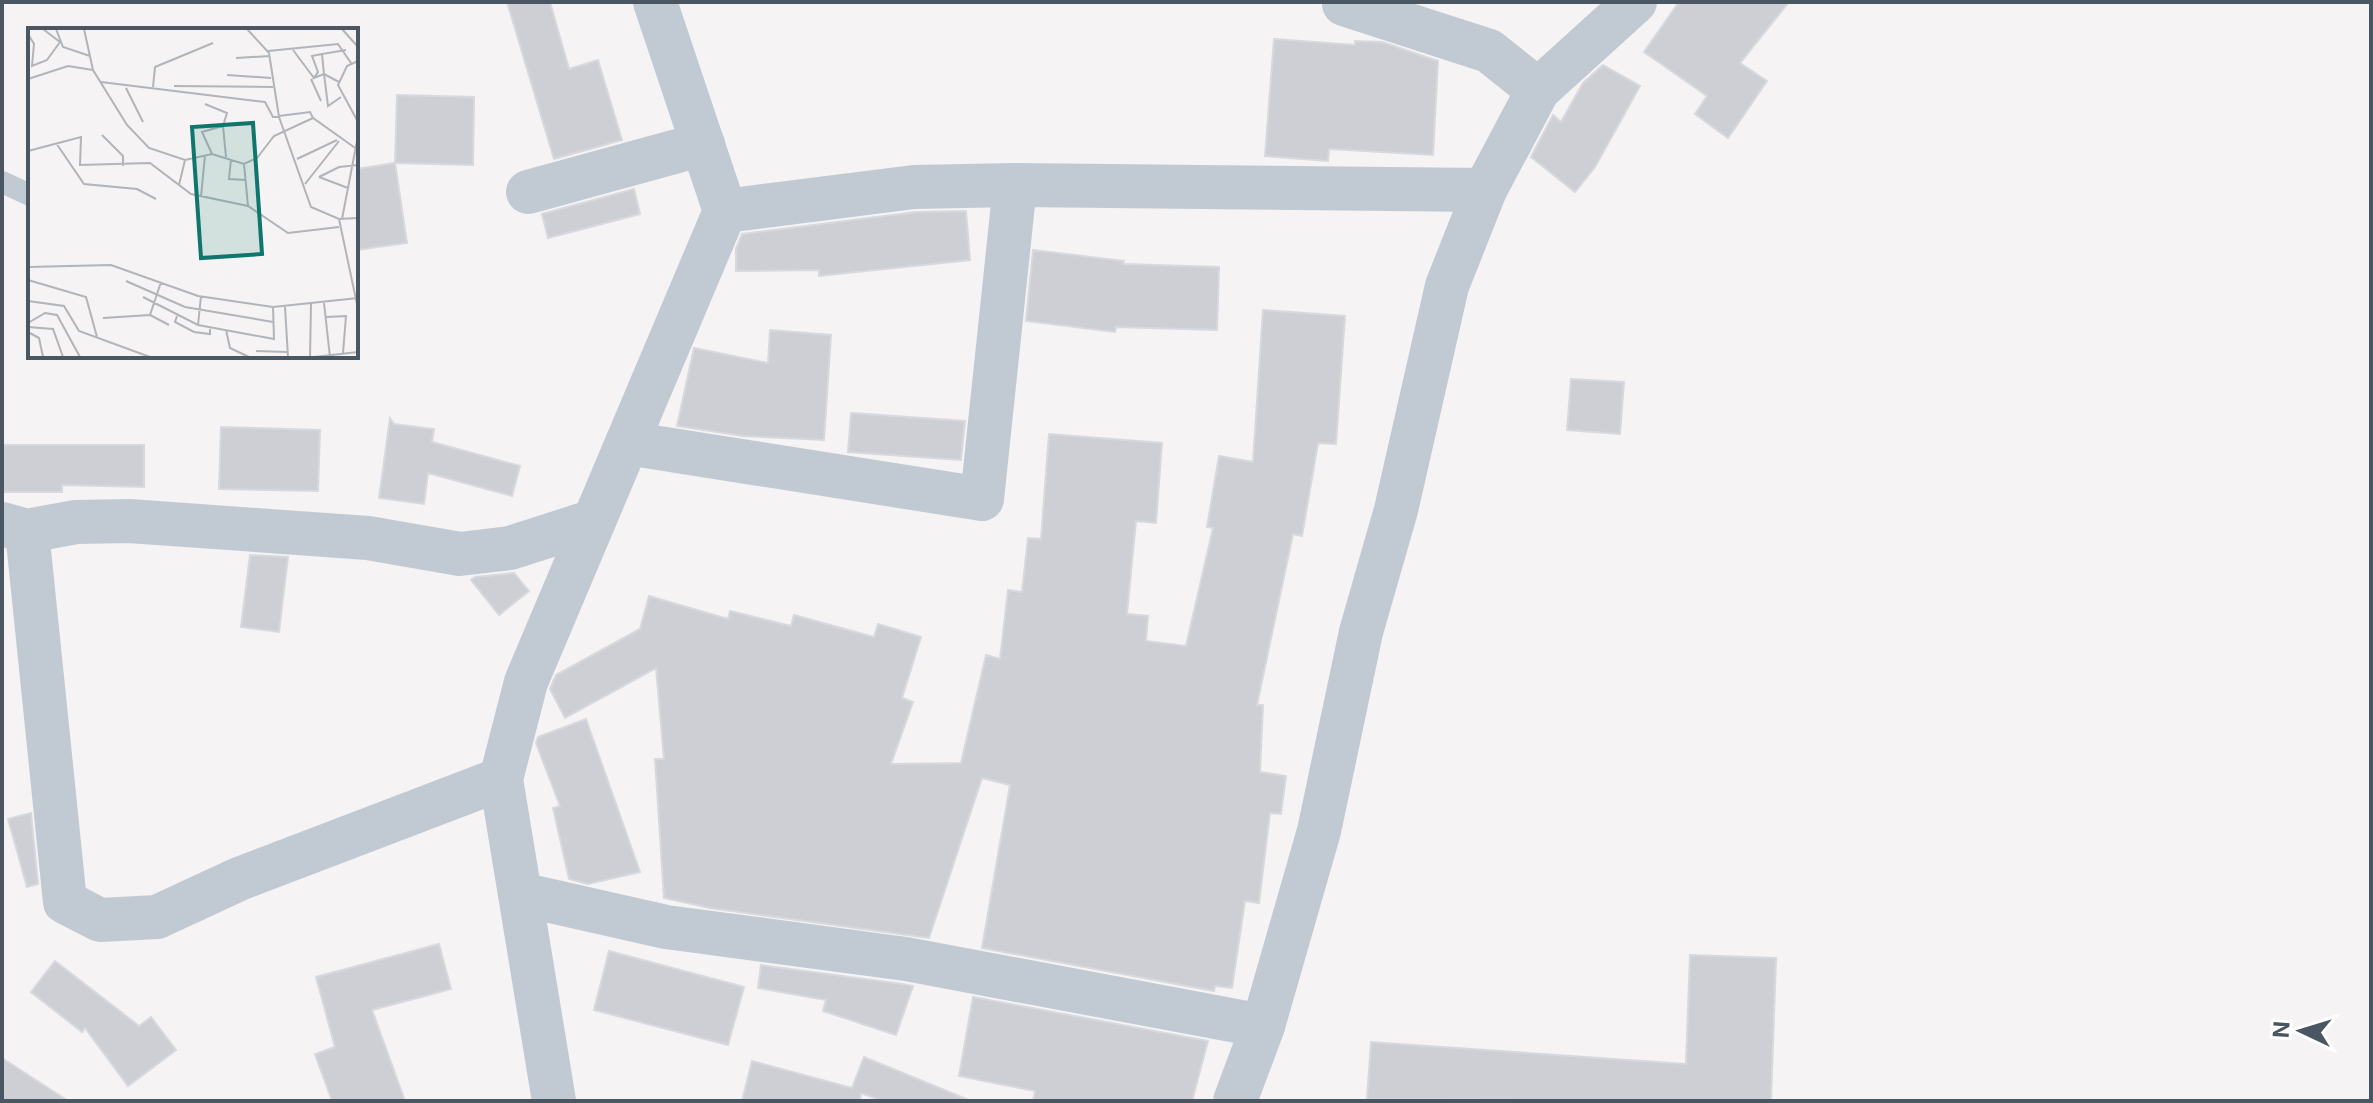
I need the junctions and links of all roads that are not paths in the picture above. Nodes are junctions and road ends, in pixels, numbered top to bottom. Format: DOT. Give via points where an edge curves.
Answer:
graph roads {
  1 [pos="655,2"];
  2 [pos="1635,2"];
  3 [pos="1344,4"];
  4 [pos="1538,90"];
  5 [pos="703,144"];
  6 [pos="2,182"];
  7 [pos="1015,185"];
  8 [pos="1485,190"];
  9 [pos="528,192"];
  10 [pos="28,194"];
  11 [pos="725,211"];
  12 [pos="627,443"];
  13 [pos="594,521"];
  14 [pos="14,528"];
  15 [pos="501,779"];
  16 [pos="520,894"];
  17 [pos="1263,1026"];
  18 [pos="554,1101"];
  19 [pos="1235,1101"];
  1 -- 5 [label="street"];
  2 -- 4 [label="street"];
  3 -- 4 [label="street" via="1489,51"];
  4 -- 8 [label="street"];
  5 -- 9 [label="street"];
  5 -- 11 [label="street"];
  6 -- 10 [label="lane"];
  7 -- 8 [label="street"];
  7 -- 11 [label="street" via="914,187"];
  7 -- 12 [label="street" via="982,499"];
  8 -- 17 [label="street" via="1447,286 1396,510 1358,646 1319,831"];
  11 -- 12 [label="street"];
  12 -- 13 [label="street"];
  13 -- 14 [label="street" via="510,548 460,554 368,538 129,521"];
  13 -- 15 [label="street" via="526,682"];
  14 -- 15 [label="street" via="65,902 100,920 157,917 239,879"];
  15 -- 16 [label="street"];
  16 -- 17 [label="street" via="666,927 906,959"];
  16 -- 18 [label="street"];
  17 -- 19 [label="street"];
}
